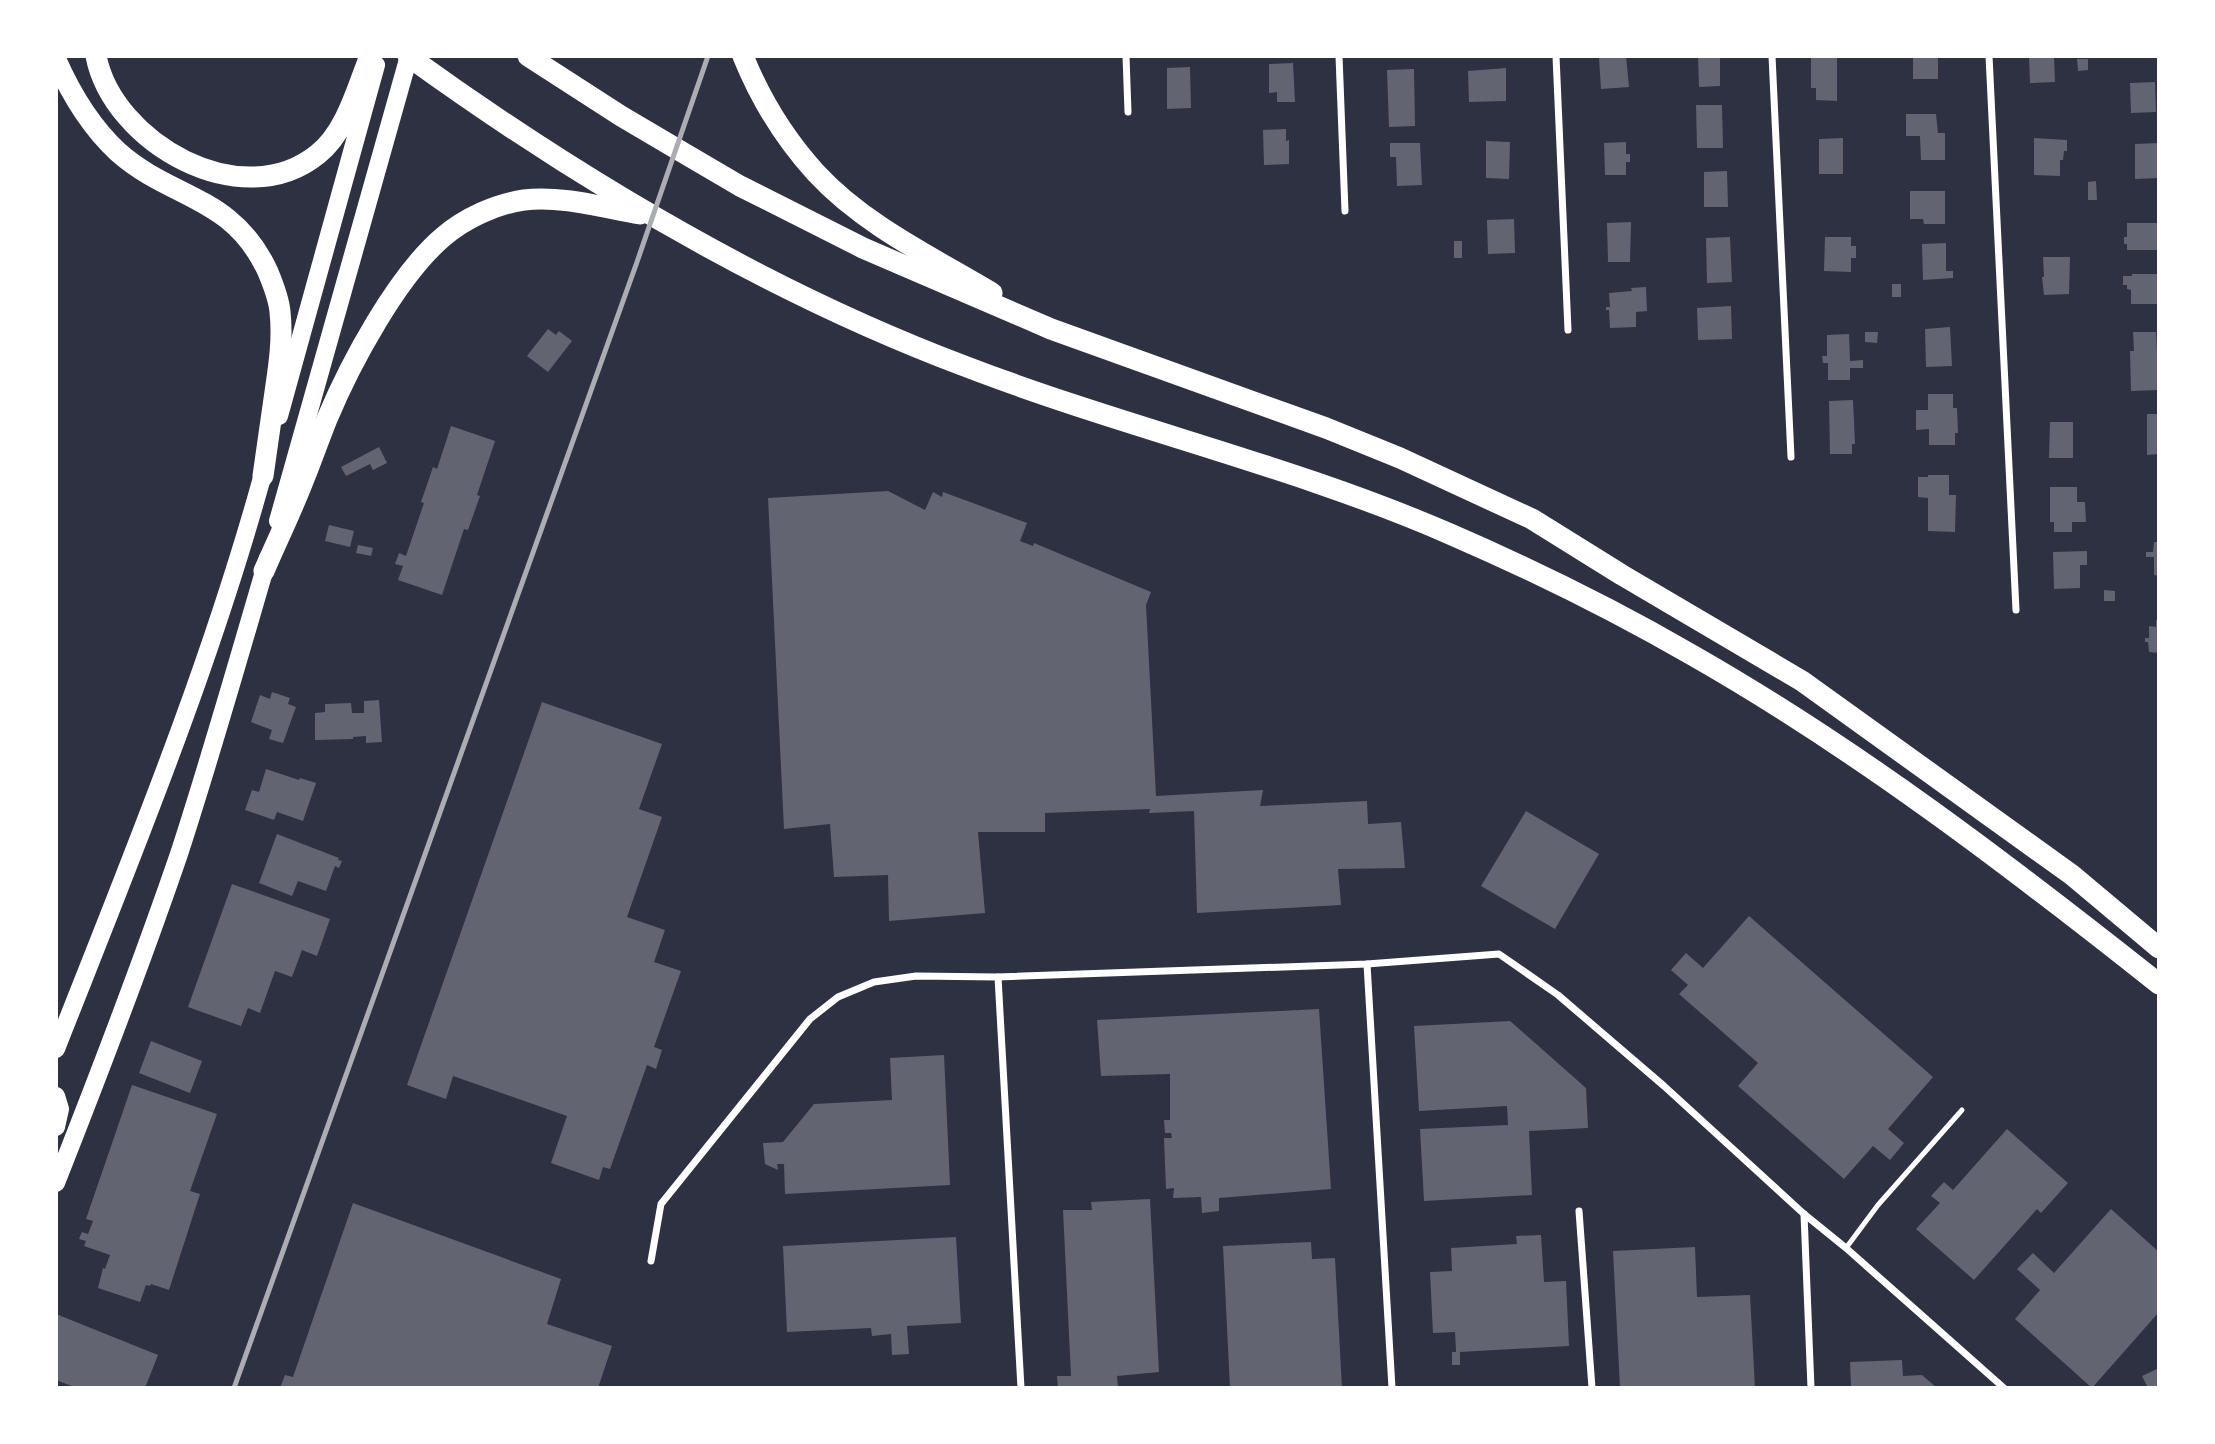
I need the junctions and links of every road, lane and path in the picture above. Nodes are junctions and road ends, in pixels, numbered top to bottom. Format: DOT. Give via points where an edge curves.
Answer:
graph roads {
  1 [pos="96,56"];
  2 [pos="370,56"];
  3 [pos="378,56"];
  4 [pos="409,56"];
  5 [pos="528,56"];
  6 [pos="743,56"];
  7 [pos="1125,56"];
  8 [pos="1339,56"];
  9 [pos="1556,56"];
  10 [pos="1772,56"];
  11 [pos="1989,56"];
  12 [pos="56,60"];
  13 [pos="356,108"];
  14 [pos="1128,112"];
  15 [pos="1345,211"];
  16 [pos="650,215"];
  17 [pos="1051,329"];
  18 [pos="1568,330"];
  19 [pos="1791,457"];
  20 [pos="263,476"];
  21 [pos="264,572"];
  22 [pos="2016,610"];
  23 [pos="2159,948"];
  24 [pos="1367,964"];
  25 [pos="998,976"];
  26 [pos="2159,984"];
  27 [pos="56,1049"];
  28 [pos="56,1096"];
  29 [pos="1962,1110"];
  30 [pos="56,1127"];
  31 [pos="56,1183"];
  32 [pos="1578,1211"];
  33 [pos="1804,1214"];
  34 [pos="1846,1248"];
  35 [pos="651,1261"];
  36 [pos="1021,1388"];
  37 [pos="1392,1388"];
  38 [pos="1592,1388"];
  39 [pos="1811,1388"];
  40 [pos="2004,1388"];
  1 -- 13 [label="highway" via="107,91 138,129 183,159 244,178 283,174 308,162 326,148"];
  2 -- 13 [label="highway"];
  3 -- 13 [label="main road"];
  4 -- 16 [label="highway"];
  4 -- 21 [label="main road"];
  5 -- 17 [label="highway" via="752,192 913,271"];
  6 -- 17 [label="highway" via="789,139 834,190 888,231"];
  7 -- 14 [label="street"];
  8 -- 15 [label="street"];
  9 -- 18 [label="street"];
  10 -- 19 [label="street"];
  11 -- 22 [label="street"];
  12 -- 20 [label="highway" via="89,120 117,151 225,215 248,239 265,267 280,309 282,342"];
  13 -- 20 [label="main road"];
  16 -- 21 [label="highway" via="533,199 493,209 443,237 400,287 356,360"];
  16 -- 26 [label="highway" via="898,340 1027,390 1386,507 1617,613 1756,693 1893,784 2037,887"];
  17 -- 23 [label="highway" via="1401,457 1532,519 1802,681 2072,875"];
  20 -- 27 [label="main road" via="168,764"];
  21 -- 31 [label="main road" via="178,855"];
  24 -- 25 [label="street"];
  24 -- 33 [label="street" via="1499,954 1558,995"];
  24 -- 37 [label="street"];
  25 -- 35 [label="street" via="916,976 874,982 838,997 810,1019 661,1204"];
  25 -- 36 [label="street"];
  28 -- 30 [label="main road" via="60,1109"];
  29 -- 34 [label="lane"];
  32 -- 38 [label="street"];
  33 -- 34 [label="street"];
  33 -- 39 [label="street"];
  34 -- 40 [label="street"];
}
